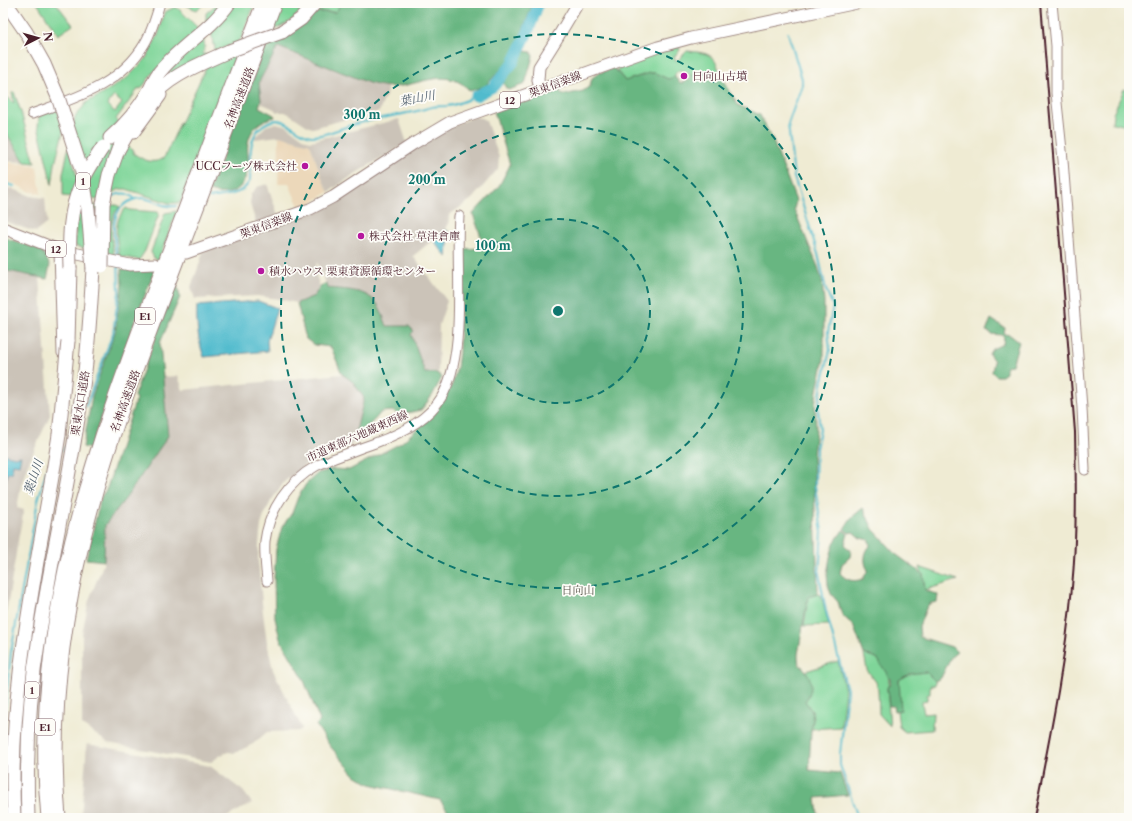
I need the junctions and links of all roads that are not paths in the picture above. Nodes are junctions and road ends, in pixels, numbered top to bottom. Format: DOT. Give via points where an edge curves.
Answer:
graph roads {
  1 [pos="6,3"];
  2 [pos="160,3"];
  3 [pos="229,3"];
  4 [pos="263,3"];
  5 [pos="275,3"];
  6 [pos="315,3"];
  7 [pos="578,3"];
  8 [pos="857,3"];
  9 [pos="1052,3"];
  10 [pos="540,89"];
  11 [pos="32,114"];
  12 [pos="113,144"];
  13 [pos="459,216"];
  14 [pos="3,228"];
  15 [pos="59,250"];
  16 [pos="186,253"];
  17 [pos="155,264"];
  18 [pos="107,265"];
  19 [pos="66,422"];
  20 [pos="1085,470"];
  21 [pos="267,581"];
  22 [pos="14,818"];
  23 [pos="28,818"];
  24 [pos="48,818"];
  25 [pos="60,818"];
  1 -- 18 [label="highway, 1, bridge" via="44,64 58,97 82,172 88,209"];
  2 -- 11 [label="street" via="145,43 119,74 81,96"];
  3 -- 12 [label="highway" via="214,21 157,75"];
  4 -- 24 [label="highway, 名神高速道路 / E1" via="148,306 104,428 76,520 52,637 44,739"];
  5 -- 25 [label="highway, 名神高速道路 / E1" via="116,425 87,523 74,579 58,693 56,740"];
  6 -- 12 [label="highway, bridge" via="301,19 282,32 200,64 158,90 130,128"];
  7 -- 10 [label="main road" via="539,67"];
  8 -- 10 [label="main road, 栗東信楽線 / 12" via="691,38 658,47"];
  9 -- 20 [label="street" via="1056,46 1056,93"];
  10 -- 16 [label="main road, 栗東信楽線 / 12" via="450,122 310,209"];
  12 -- 18 [label="highway, bridge" via="103,204"];
  12 -- 22 [label="highway, bridge" via="80,185 72,211 68,341 59,435 17,693 13,758"];
  13 -- 21 [label="street, 市道東部六地蔵東西線" via="458,326 454,364 448,384 440,399 414,425 316,466 292,483 274,509 270,523 265,557"];
  14 -- 15 [label="main road, 12"];
  15 -- 18 [label="main road, 12"];
  15 -- 19 [label="street"];
  17 -- 18 [label="main road, 12"];
  18 -- 23 [label="highway, 栗東水口道路 / 1" via="38,638 29,747"];
}
